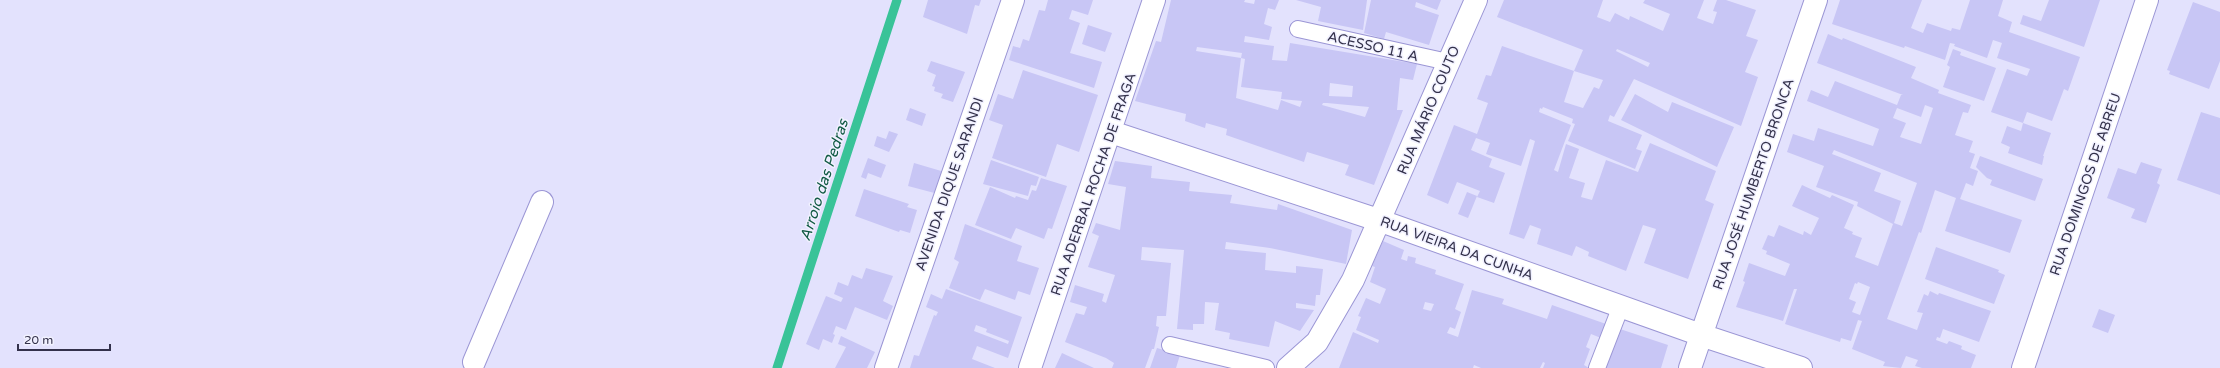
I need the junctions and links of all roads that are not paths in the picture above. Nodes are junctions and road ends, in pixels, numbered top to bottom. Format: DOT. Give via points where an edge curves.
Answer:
graph roads {
  1 [pos="1013,0"];
  2 [pos="1154,0"];
  3 [pos="1476,0"];
  4 [pos="1816,0"];
  5 [pos="2147,0"];
  6 [pos="1298,29"];
  7 [pos="1448,62"];
  8 [pos="1111,132"];
  9 [pos="542,202"];
  10 [pos="1380,221"];
  11 [pos="1621,306"];
  12 [pos="1701,335"];
  13 [pos="1170,345"];
  14 [pos="477,366"];
  15 [pos="886,368"];
  16 [pos="1030,368"];
  17 [pos="1266,368"];
  18 [pos="1288,368"];
  19 [pos="1597,368"];
  20 [pos="1690,368"];
  21 [pos="1801,368"];
  22 [pos="2023,368"];
  1 -- 15 [label="street, AVENIDA DIQUE SARANDI"];
  2 -- 8 [label="street, RUA ADERBAL ROCHA DE FRAGA"];
  3 -- 7 [label="street, RUA MÁRIO COUTO"];
  4 -- 12 [label="street, RUA JOSÉ HUMBERTO BRONCA"];
  5 -- 22 [label="street, RUA DOMINGOS DE ABREU"];
  6 -- 7 [label="lane, ACESSO 11 A"];
  7 -- 10 [label="street, RUA MÁRIO COUTO"];
  8 -- 10 [label="street, RUA VIEIRA DA CUNHA"];
  8 -- 16 [label="street, RUA ADERBAL ROCHA DE FRAGA"];
  9 -- 14 [label="street"];
  10 -- 11 [label="street, RUA VIEIRA DA CUNHA"];
  10 -- 18 [label="street, RUA MÁRIO COUTO" via="1329,325 1317,342"];
  11 -- 12 [label="street, RUA VIEIRA DA CUNHA"];
  11 -- 19 [label="lane"];
  12 -- 20 [label="street, RUA JOSÉ HUMBERTO BRONCA"];
  12 -- 21 [label="street, RUA VIEIRA DA CUNHA"];
  13 -- 17 [label="lane"];
}
